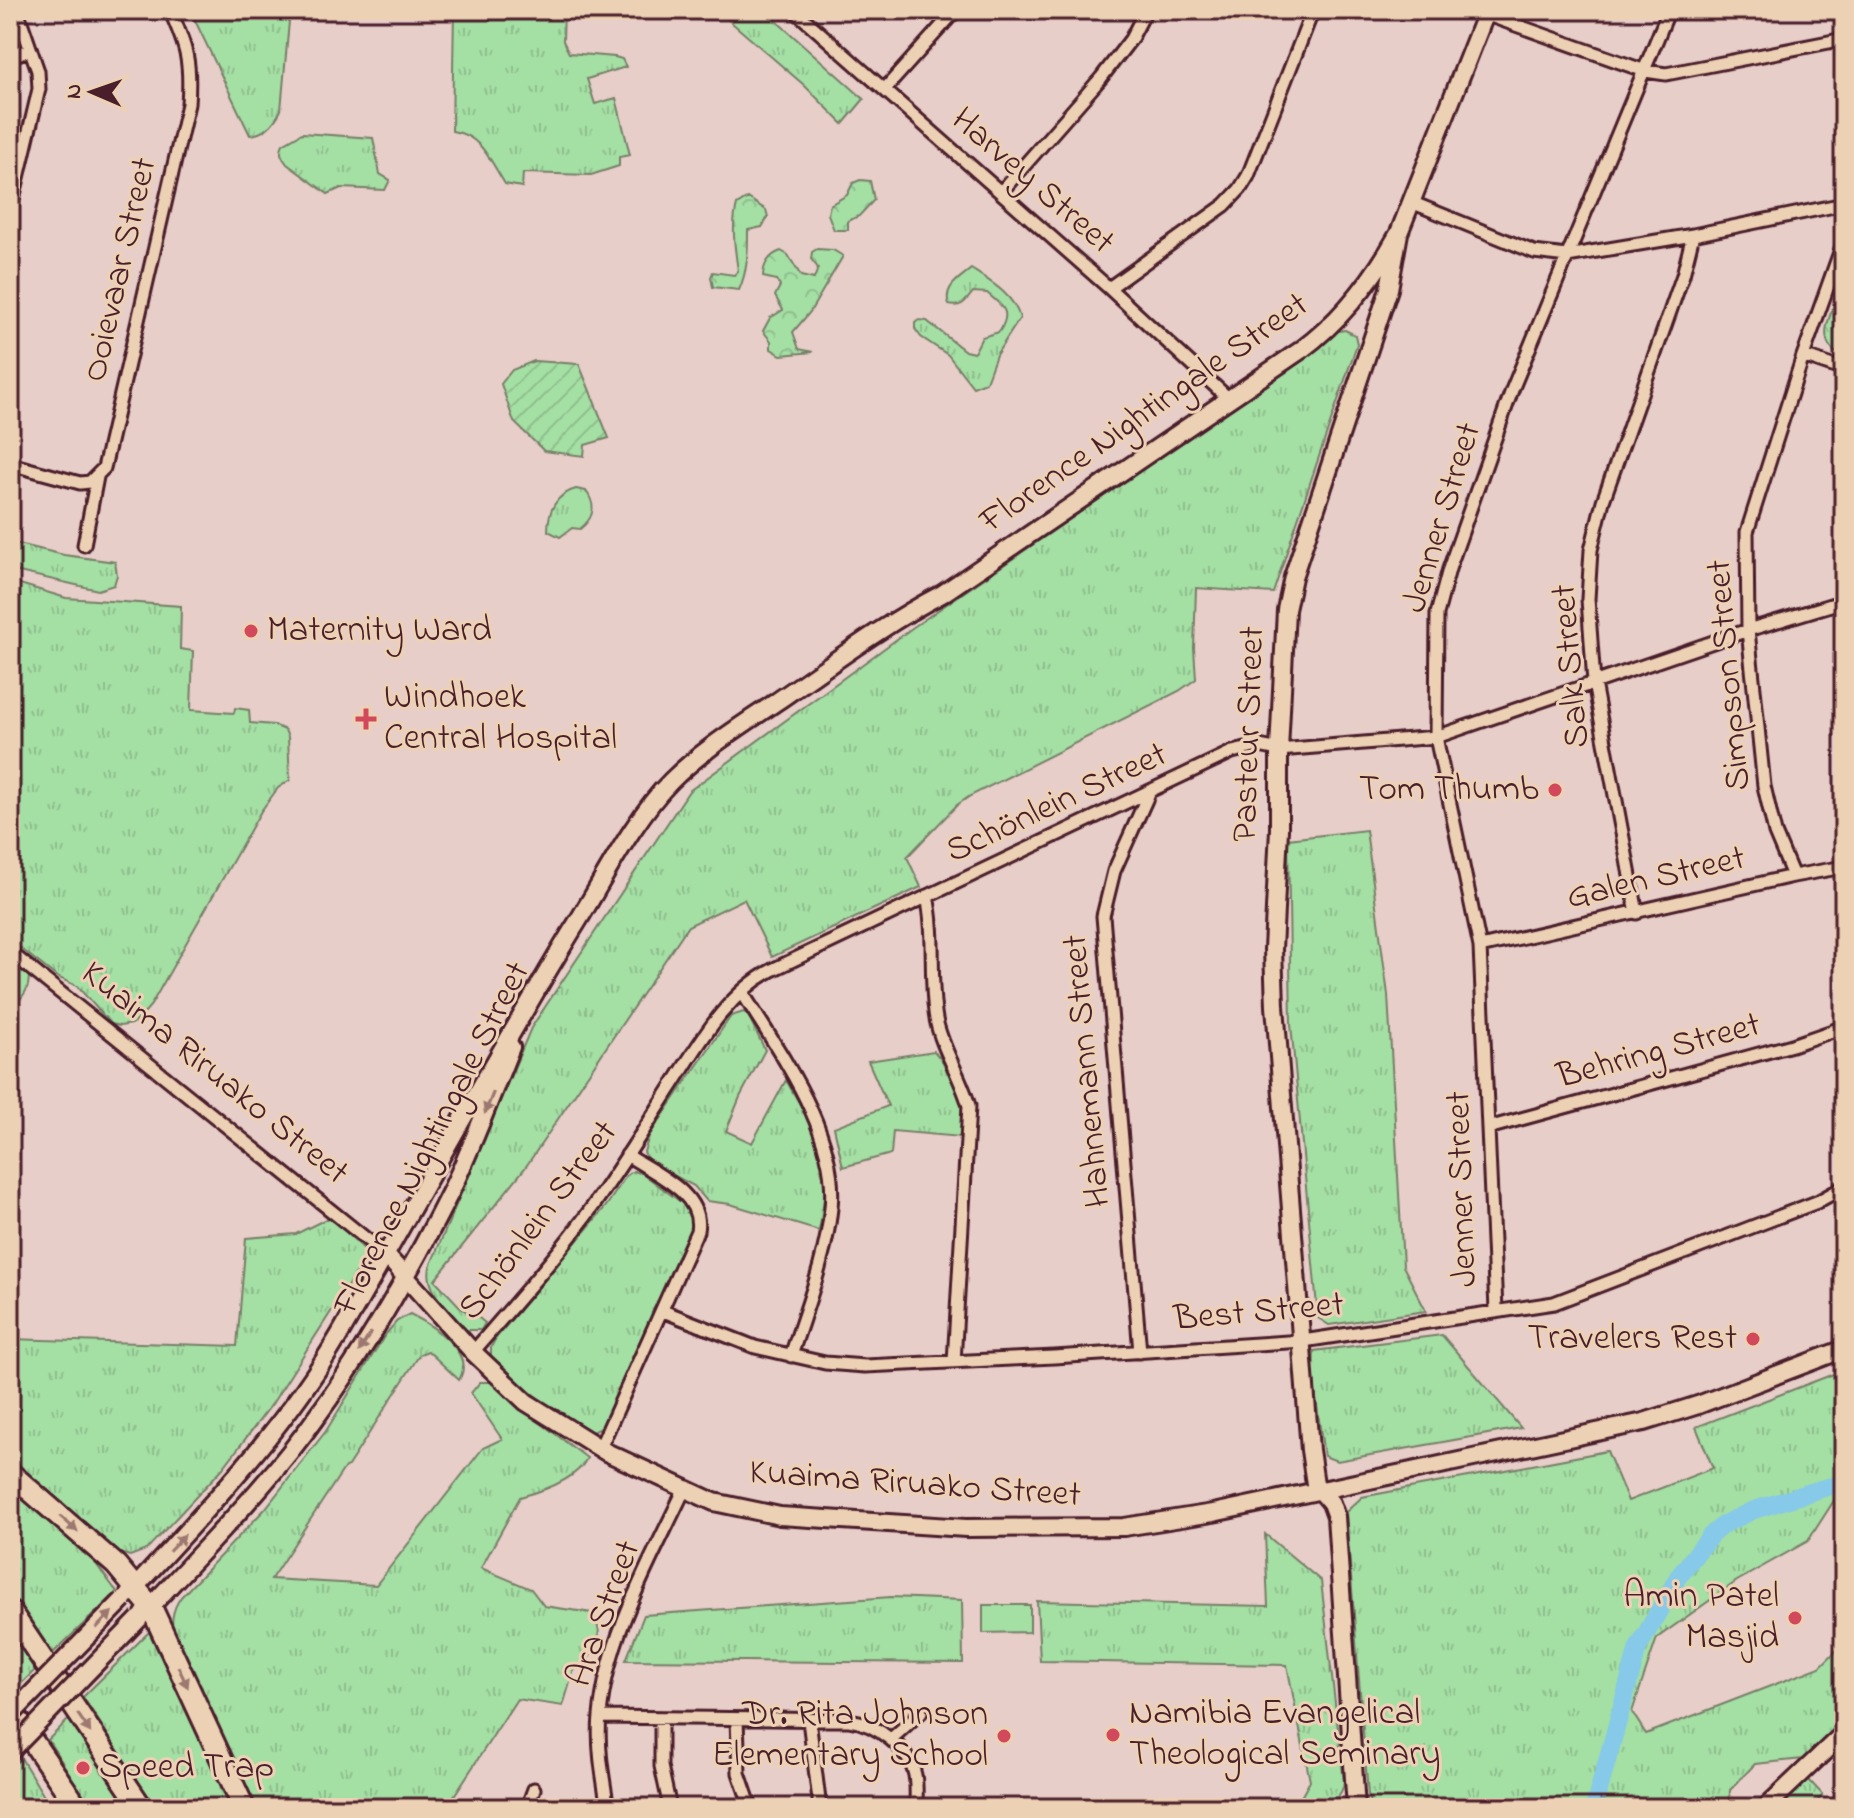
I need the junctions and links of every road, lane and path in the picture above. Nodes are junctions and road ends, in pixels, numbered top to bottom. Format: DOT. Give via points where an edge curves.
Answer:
graph roads {
  1 [pos="17,10"];
  2 [pos="170,10"];
  3 [pos="794,10"];
  4 [pos="956,10"];
  5 [pos="1146,10"];
  6 [pos="1313,10"];
  7 [pos="1669,10"];
  8 [pos="1486,12"];
  9 [pos="1844,39"];
  10 [pos="31,50"];
  11 [pos="10,56"];
  12 [pos="1645,71"];
  13 [pos="885,89"];
  14 [pos="1001,192"];
  15 [pos="1411,202"];
  16 [pos="1844,204"];
  17 [pos="10,212"];
  18 [pos="1399,233"];
  19 [pos="1693,235"];
  20 [pos="1844,241"];
  21 [pos="1567,256"];
  22 [pos="1109,288"];
  23 [pos="1362,290"];
  24 [pos="1384,304"];
  25 [pos="1803,356"];
  26 [pos="1844,370"];
  27 [pos="1229,399"];
  28 [pos="10,464"];
  29 [pos="97,477"];
  30 [pos="84,545"];
  31 [pos="942,594"];
  32 [pos="1844,601"];
  33 [pos="1748,630"];
  34 [pos="1594,683"];
  35 [pos="1436,737"];
  36 [pos="1279,750"];
  37 [pos="1149,793"];
  38 [pos="1844,867"];
  39 [pos="1793,876"];
  40 [pos="927,896"];
  41 [pos="1637,913"];
  42 [pos="1480,947"];
  43 [pos="10,952"];
  44 [pos="742,992"];
  45 [pos="1844,1027"];
  46 [pos="1488,1128"];
  47 [pos="627,1155"];
  48 [pos="1844,1187"];
  49 [pos="385,1254"];
  50 [pos="406,1276"];
  51 [pos="1496,1310"];
  52 [pos="663,1311"];
  53 [pos="1303,1341"];
  54 [pos="1844,1349"];
  55 [pos="473,1352"];
  56 [pos="1140,1352"];
  57 [pos="791,1356"];
  58 [pos="954,1362"];
  59 [pos="600,1448"];
  60 [pos="10,1473"];
  61 [pos="684,1490"];
  62 [pos="1320,1491"];
  63 [pos="130,1593"];
  64 [pos="10,1611"];
  65 [pos="145,1613"];
  66 [pos="921,1712"];
  67 [pos="13,1715"];
  68 [pos="600,1717"];
  69 [pos="661,1718"];
  70 [pos="737,1720"];
  71 [pos="809,1720"];
  72 [pos="1844,1733"];
  73 [pos="891,1739"];
  74 [pos="10,1752"];
  75 [pos="534,1789"];
  76 [pos="1353,1807"];
  77 [pos="62,1808"];
  78 [pos="78,1808"];
  79 [pos="142,1808"];
  80 [pos="244,1808"];
  81 [pos="527,1808"];
  82 [pos="608,1808"];
  83 [pos="670,1808"];
  84 [pos="751,1808"];
  85 [pos="820,1808"];
  86 [pos="916,1808"];
  87 [pos="1765,1808"];
  1 -- 10 [label="street"];
  2 -- 29 [label="street, Ooievaar Street" via="186,47 188,104 104,468"];
  3 -- 13 [label="street, Harvey Street"];
  4 -- 13 [label="street"];
  5 -- 14 [label="street" via="1101,78"];
  6 -- 22 [label="street" via="1240,189"];
  7 -- 12 [label="street, Jenner Street"];
  8 -- 12 [label="street"];
  8 -- 15 [label="main road, Pasteur Street"];
  9 -- 12 [label="street" via="1666,74"];
  10 -- 11 [label="street"];
  10 -- 17 [label="street" via="39,89"];
  12 -- 21 [label="street, Jenner Street"];
  13 -- 14 [label="street, Harvey Street"];
  14 -- 22 [label="street, Harvey Street"];
  15 -- 18 [label="main road, Pasteur Street"];
  15 -- 21 [label="street" via="1534,252"];
  16 -- 19 [label="street"];
  18 -- 23 [label="main road, Florence Nightingale Street"];
  18 -- 24 [label="main road, Pasteur Street"];
  19 -- 21 [label="street"];
  19 -- 34 [label="street, Salk Street" via="1596,524 1588,599"];
  20 -- 25 [label="street, Simpson Street"];
  21 -- 35 [label="street, Jenner Street" via="1512,390 1449,569 1437,614"];
  22 -- 27 [label="street, Harvey Street"];
  23 -- 24 [label="main road" via="1378,290"];
  23 -- 27 [label="main road, Florence Nightingale Street" via="1317,338"];
  24 -- 36 [label="main road, Pasteur Street" via="1289,596"];
  25 -- 26 [label="street"];
  25 -- 33 [label="street, Simpson Street" via="1749,523"];
  27 -- 31 [label="main road, Florence Nightingale Street"];
  28 -- 29 [label="street" via="80,483"];
  29 -- 30 [label="street, Ooievaar Street"];
  31 -- 49 [label="main road, Florence Nightingale Street" via="729,734 669,783 527,1005"];
  31 -- 50 [label="main road, Florence Nightingale Street, one-way" via="708,758 659,805 522,1023 456,1181"];
  32 -- 33 [label="street, Schönlein Street"];
  33 -- 34 [label="street, Schönlein Street"];
  33 -- 39 [label="street, Simpson Street" via="1764,786"];
  34 -- 35 [label="street, Schönlein Street"];
  34 -- 41 [label="street, Salk Street"];
  35 -- 36 [label="street, Schönlein Street"];
  35 -- 42 [label="street, Jenner Street"];
  36 -- 37 [label="street, Schönlein Street" via="1259,746 1232,752"];
  36 -- 53 [label="main road, Pasteur Street" via="1275,1006"];
  37 -- 40 [label="street, Schönlein Street"];
  37 -- 56 [label="street, Hahnemann Street" via="1114,871 1103,916"];
  38 -- 39 [label="street, Galen Street"];
  39 -- 41 [label="street, Galen Street"];
  40 -- 44 [label="street, Schönlein Street" via="772,970"];
  40 -- 58 [label="street" via="936,1019 969,1106"];
  41 -- 42 [label="street, Galen Street"];
  42 -- 46 [label="street, Jenner Street"];
  43 -- 49 [label="street, Kuaima Riruako Street"];
  44 -- 47 [label="street, Schönlein Street" via="700,1043"];
  44 -- 57 [label="street" via="818,1126 830,1167 828,1232"];
  45 -- 46 [label="street, Behring Street"];
  46 -- 51 [label="street, Jenner Street"];
  47 -- 52 [label="street" via="688,1197 697,1209 697,1231"];
  47 -- 55 [label="street, Schönlein Street" via="576,1229"];
  48 -- 51 [label="street, Best Street" via="1554,1303"];
  49 -- 50 [label="main road, Kuaima Riruako Street"];
  63 -- 49 [label="main road, Florence Nightingale Street, one-way" via="283,1419"];
  50 -- 55 [label="main road, Kuaima Riruako Street"];
  50 -- 65 [label="main road, Florence Nightingale Street, one-way" via="333,1393 288,1453"];
  51 -- 53 [label="street, Best Street"];
  52 -- 57 [label="street, Best Street" via="721,1336"];
  52 -- 59 [label="street"];
  53 -- 56 [label="street, Best Street"];
  53 -- 62 [label="main road, Pasteur Street" via="1310,1450"];
  54 -- 62 [label="main road, Kuaima Riruako Street" via="1666,1416"];
  55 -- 59 [label="main road, Kuaima Riruako Street" via="526,1402"];
  56 -- 58 [label="street, Best Street"];
  57 -- 58 [label="street, Best Street" via="865,1366"];
  59 -- 61 [label="main road, Kuaima Riruako Street"];
  60 -- 63 [label="highway, one-way" via="116,1565"];
  61 -- 62 [label="main road, Kuaima Riruako Street" via="780,1516 966,1528 1089,1529 1152,1525"];
  61 -- 68 [label="street, Ara Street" via="626,1616"];
  62 -- 76 [label="main road, Pasteur Street" via="1336,1517"];
  63 -- 65 [label="highway"];
  67 -- 63 [label="main road, Florence Nightingale Street, one-way, bridge"];
  64 -- 79 [label="highway, one-way"];
  65 -- 74 [label="main road, Florence Nightingale Street, bridge"];
  65 -- 80 [label="highway, one-way"];
  66 -- 73 [label="street"];
  67 -- 77 [label="highway"];
  67 -- 78 [label="highway"];
  68 -- 69 [label="street"];
  68 -- 82 [label="street, Ara Street"];
  69 -- 70 [label="street"];
  69 -- 83 [label="street" via="661,1766"];
  70 -- 71 [label="street"];
  70 -- 84 [label="street" via="739,1773"];
  71 -- 73 [label="street" via="860,1721"];
  71 -- 85 [label="street"];
  72 -- 87 [label="main road"];
  73 -- 86 [label="street" via="914,1772"];
  75 -- 81 [label="street"];
}
